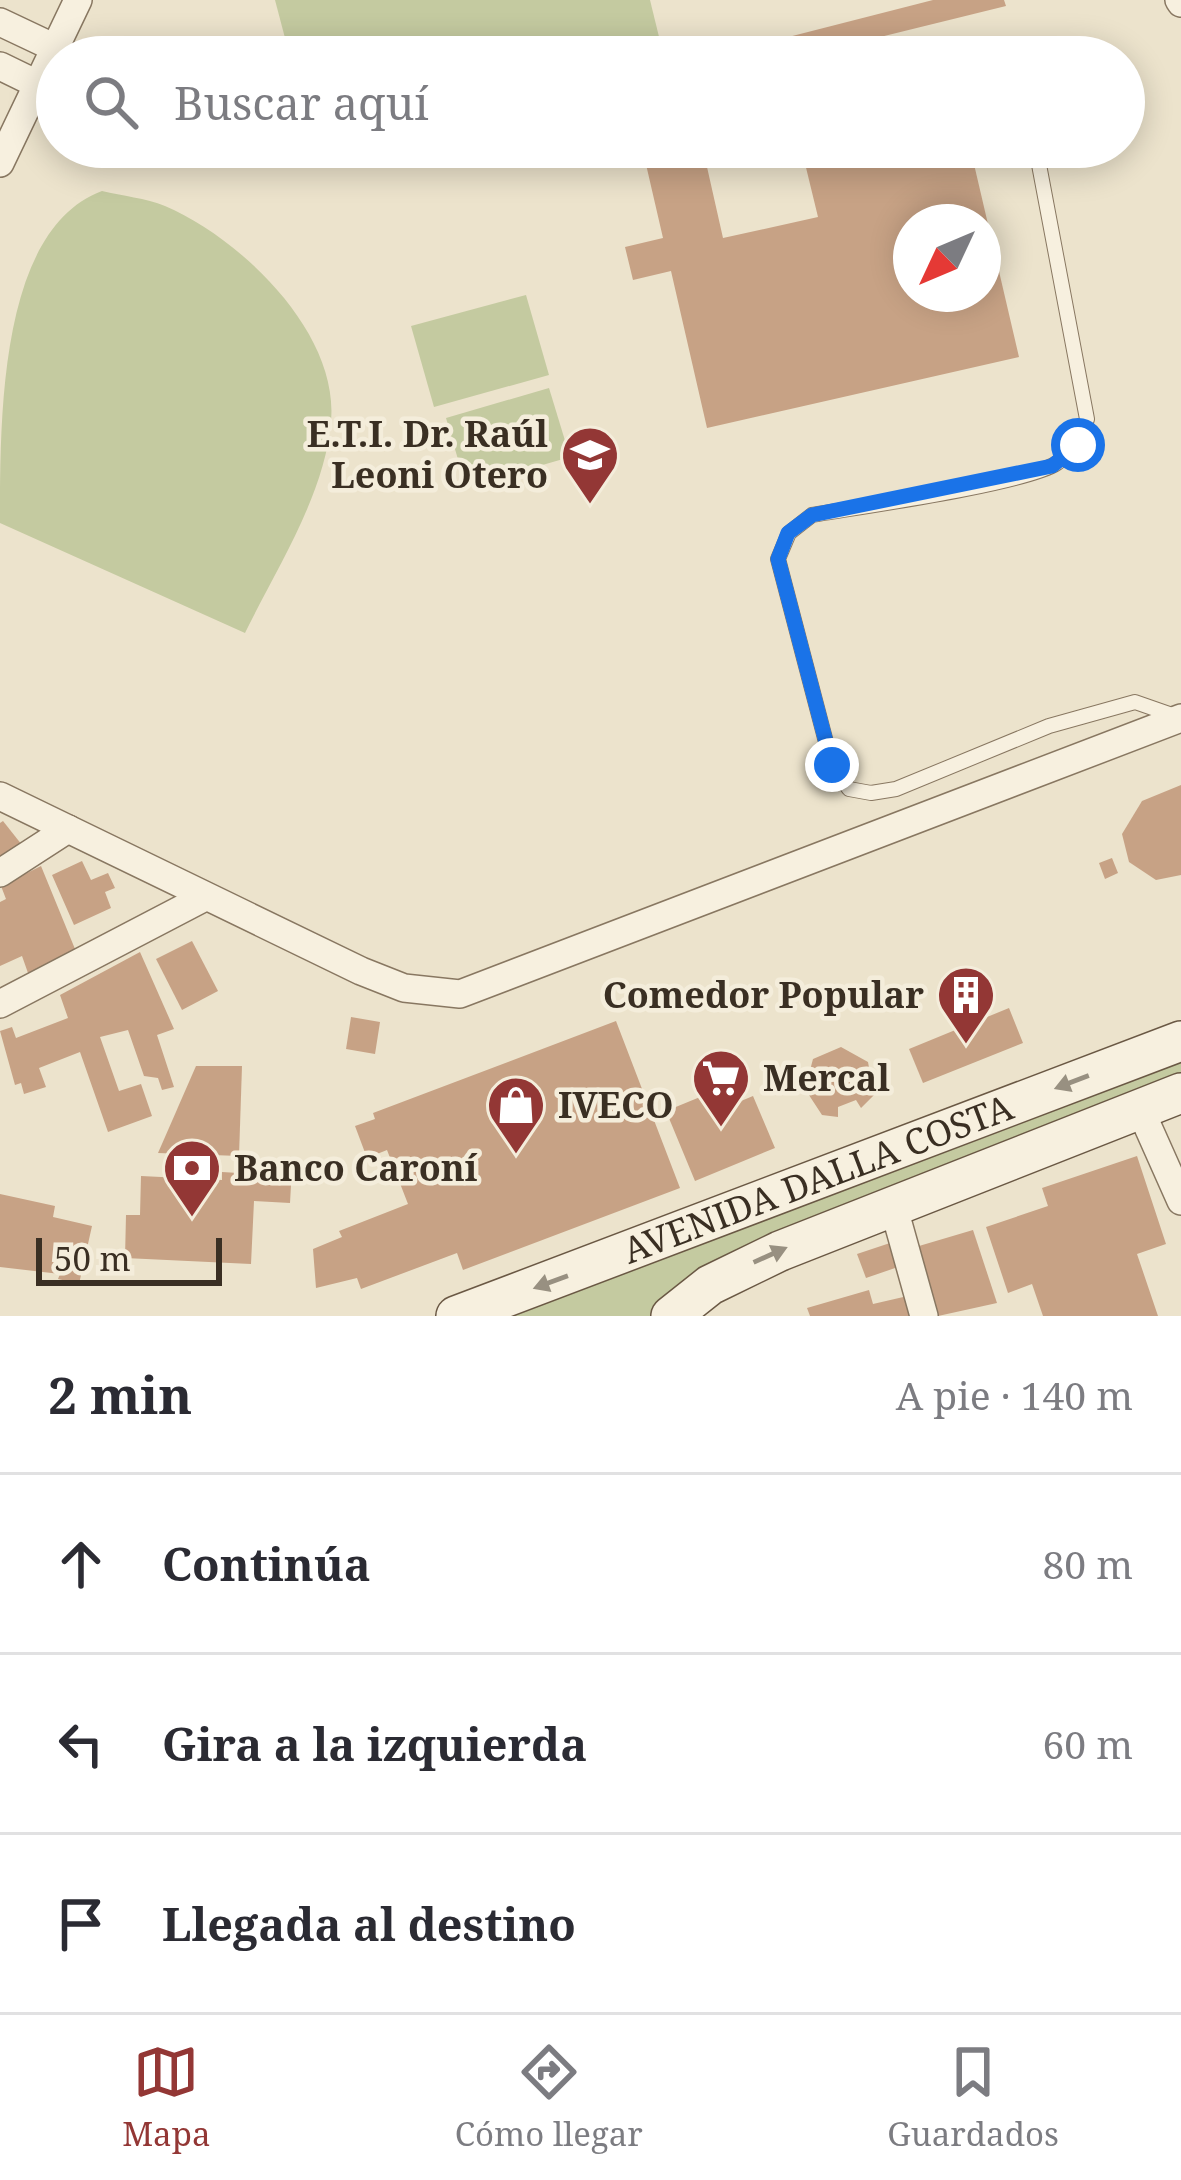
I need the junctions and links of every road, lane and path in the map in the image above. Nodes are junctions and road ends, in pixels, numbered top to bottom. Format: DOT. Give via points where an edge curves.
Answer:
graph roads {
  1 [pos="78,0"];
  2 [pos="0,22"];
  3 [pos="61,36"];
  4 [pos="36,40"];
  5 [pos="0,66"];
  6 [pos="36,84"];
  7 [pos="36,86"];
  8 [pos="0,163"];
  9 [pos="1040,168"];
  10 [pos="1181,718"];
  11 [pos="0,796"];
  12 [pos="68,829"];
  13 [pos="0,873"];
  14 [pos="205,897"];
  15 [pos="0,1004"];
  16 [pos="1181,1041"];
  17 [pos="1181,1093"];
  18 [pos="1140,1109"];
  19 [pos="1181,1201"];
  20 [pos="893,1205"];
  21 [pos="456,1316"];
  22 [pos="671,1316"];
  23 [pos="923,1316"];
  1 -- 3 [label="street"];
  2 -- 4 [label="street"];
  5 -- 6 [label="street"];
  7 -- 8 [label="street"];
  9 -- 10 [label="lane" via="1087,419 1078,445 1032,472 812,515 788,533 778,559 832,765 849,789 896,789 1049,726 1135,702"];
  10 -- 14 [label="street" via="460,994 382,980"];
  11 -- 12 [label="street"];
  12 -- 13 [label="street"];
  12 -- 14 [label="street"];
  14 -- 15 [label="street"];
  16 -- 21 [label="street, AVENIDA DALLA COSTA, one-way"];
  17 -- 18 [label="street, AVENIDA DALLA COSTA"];
  18 -- 19 [label="street"];
  18 -- 20 [label="street, AVENIDA DALLA COSTA"];
  22 -- 20 [label="street, AVENIDA DALLA COSTA, one-way" via="733,1272"];
  20 -- 23 [label="street"];
}
